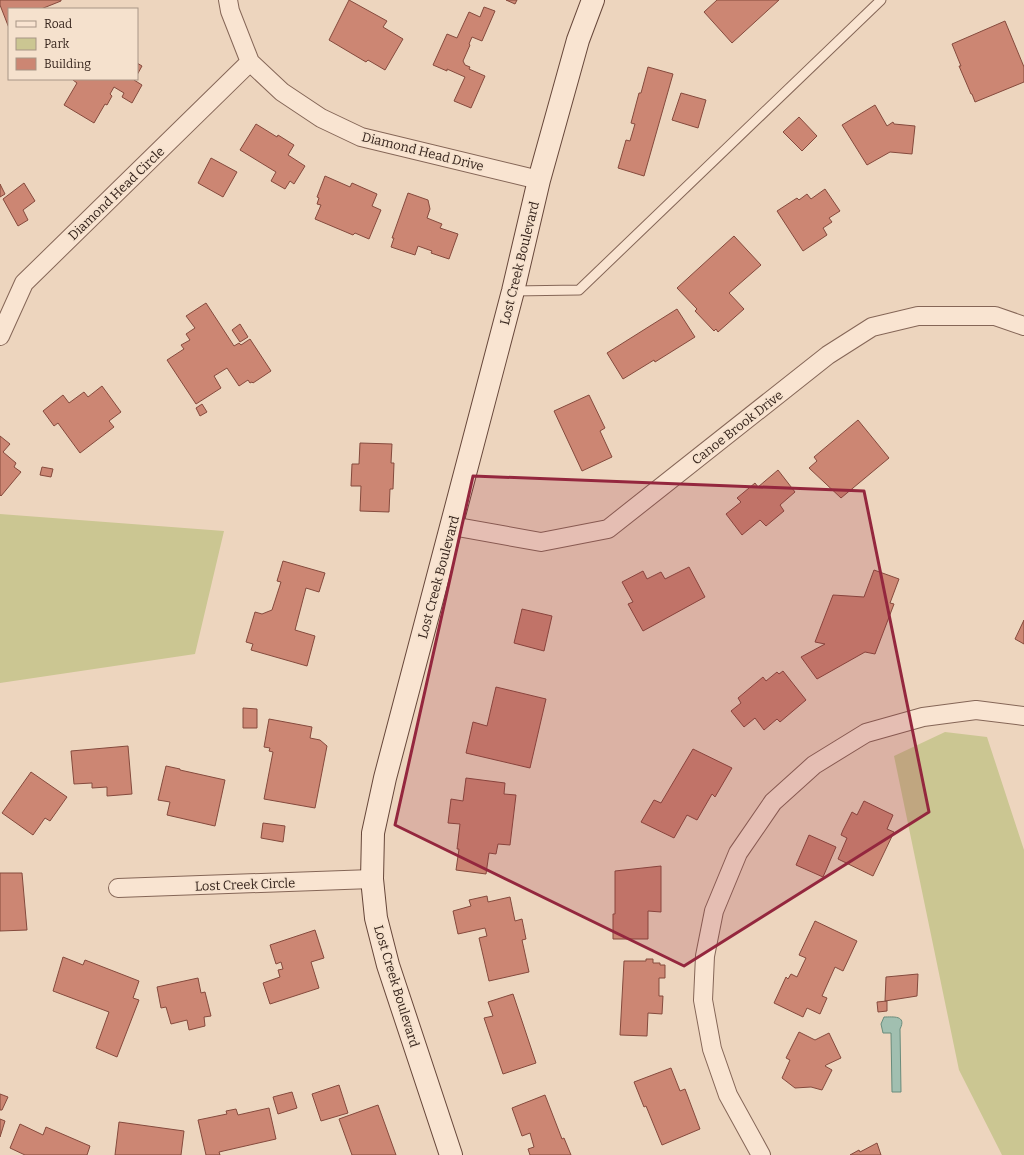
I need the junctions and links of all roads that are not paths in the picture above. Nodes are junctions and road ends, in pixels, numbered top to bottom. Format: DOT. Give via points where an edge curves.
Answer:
graph roads {
  1 [pos="228,0"];
  2 [pos="594,0"];
  3 [pos="881,0"];
  4 [pos="250,62"];
  5 [pos="539,180"];
  6 [pos="513,291"];
  7 [pos="1024,326"];
  8 [pos="0,336"];
  9 [pos="452,526"];
  10 [pos="1024,716"];
  11 [pos="372,879"];
  12 [pos="118,888"];
  13 [pos="451,1155"];
  14 [pos="761,1155"];
  1 -- 4 [label="street, Diamond Head Drive"];
  2 -- 5 [label="street, Lost Creek Boulevard" via="578,40"];
  3 -- 6 [label="lane" via="579,290"];
  4 -- 5 [label="street, Diamond Head Drive" via="282,92 321,118 361,137"];
  4 -- 8 [label="street, Diamond Head Circle" via="24,283"];
  5 -- 6 [label="street, Lost Creek Boulevard"];
  6 -- 9 [label="street, Lost Creek Boulevard"];
  7 -- 9 [label="street, Canoe Brook Drive" via="995,316 918,316 872,328 828,355 608,529 541,542"];
  9 -- 11 [label="street, Lost Creek Boulevard" via="385,778 373,833"];
  10 -- 14 [label="street" via="976,710 924,716 866,733 814,764 779,796 738,853 714,911 705,956 703,1000 712,1049 728,1095"];
  11 -- 12 [label="street, Lost Creek Circle"];
  11 -- 13 [label="street, Lost Creek Boulevard" via="376,918 388,965"];
}
